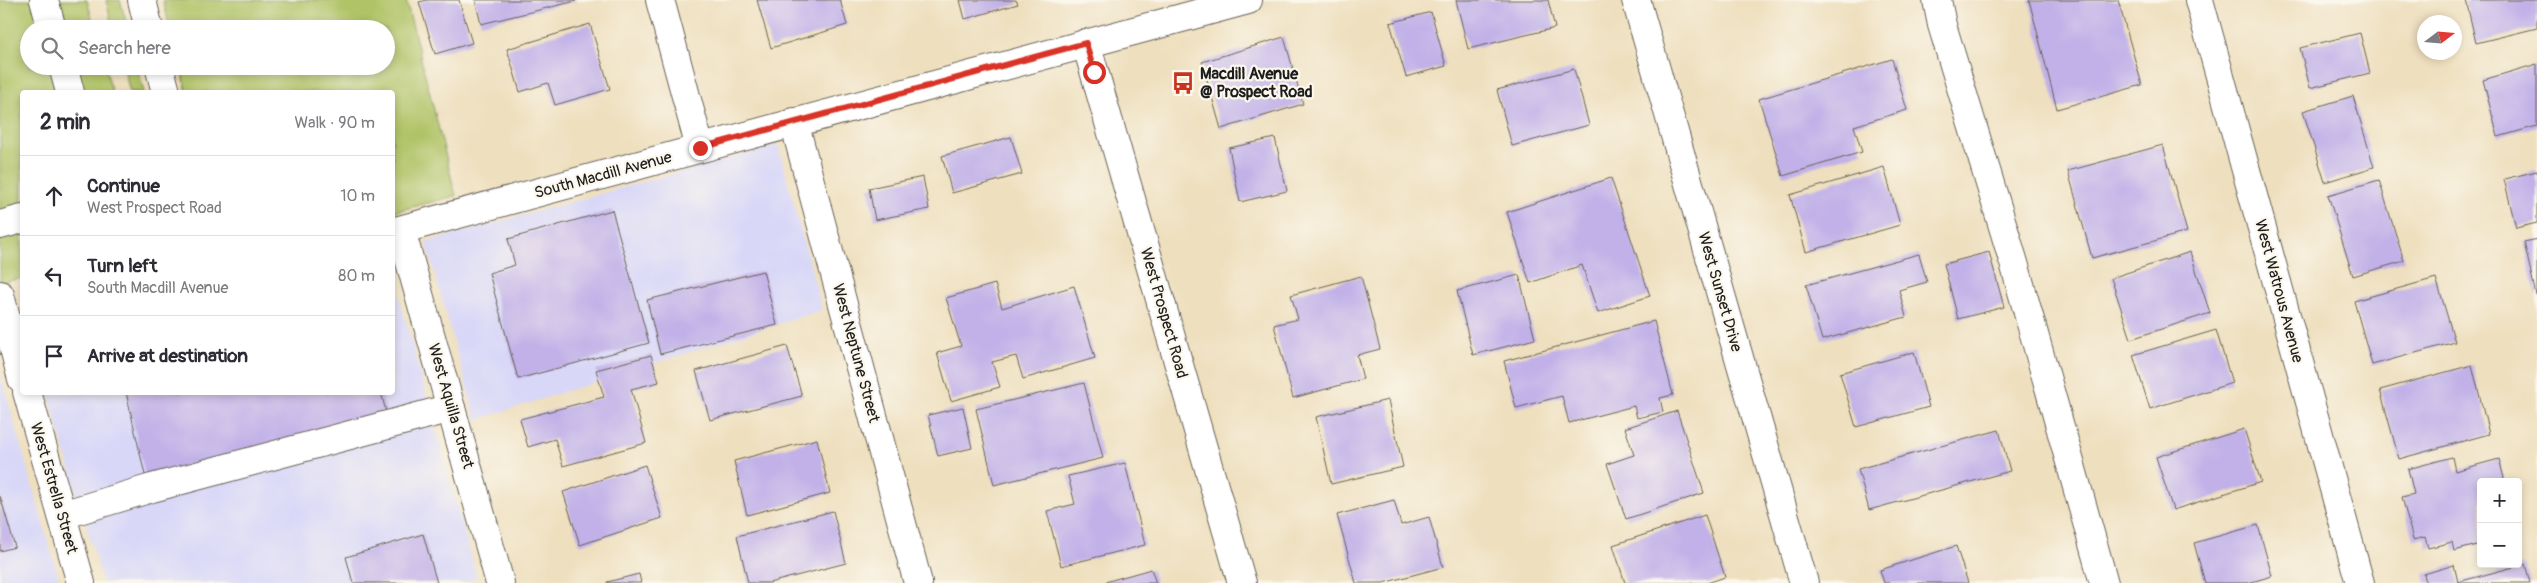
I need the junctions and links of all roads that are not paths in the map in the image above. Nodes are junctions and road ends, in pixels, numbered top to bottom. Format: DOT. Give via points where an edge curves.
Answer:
graph roads {
  1 [pos="44,0"];
  2 [pos="142,0"];
  3 [pos="660,0"];
  4 [pos="1248,0"];
  5 [pos="1636,0"];
  6 [pos="1937,0"];
  7 [pos="2199,0"];
  8 [pos="1194,7"];
  9 [pos="50,20"];
  10 [pos="147,20"];
  11 [pos="1086,43"];
  12 [pos="65,75"];
  13 [pos="161,75"];
  14 [pos="69,90"];
  15 [pos="165,90"];
  16 [pos="794,122"];
  17 [pos="700,148"];
  18 [pos="20,220"];
  19 [pos="0,225"];
  20 [pos="397,231"];
  21 [pos="0,295"];
  22 [pos="11,333"];
  23 [pos="20,370"];
  24 [pos="27,395"];
  25 [pos="451,408"];
  26 [pos="62,516"];
  27 [pos="81,583"];
  28 [pos="500,583"];
  29 [pos="918,583"];
  30 [pos="1242,583"];
  31 [pos="1804,583"];
  32 [pos="2104,583"];
  33 [pos="2360,583"];
  1 -- 9 [label="street"];
  2 -- 10 [label="street"];
  3 -- 17 [label="street"];
  4 -- 8 [label="street, South Macdill Avenue"];
  5 -- 31 [label="street, West Sunset Drive"];
  6 -- 32 [label="street"];
  7 -- 33 [label="street, West Watrous Avenue"];
  8 -- 11 [label="street, South Macdill Avenue"];
  11 -- 16 [label="street, South Macdill Avenue"];
  11 -- 30 [label="street, West Prospect Road"];
  12 -- 14 [label="street"];
  13 -- 15 [label="street"];
  16 -- 17 [label="street, South Macdill Avenue"];
  16 -- 29 [label="street, West Neptune Street"];
  17 -- 20 [label="street, South Macdill Avenue"];
  18 -- 19 [label="street"];
  20 -- 25 [label="street, West Aquilla Street"];
  21 -- 22 [label="street"];
  22 -- 23 [label="street"];
  24 -- 26 [label="street, West Estrella Street"];
  25 -- 26 [label="street" via="152,488"];
  25 -- 28 [label="street, West Aquilla Street"];
  26 -- 27 [label="street, West Estrella Street"];
}
